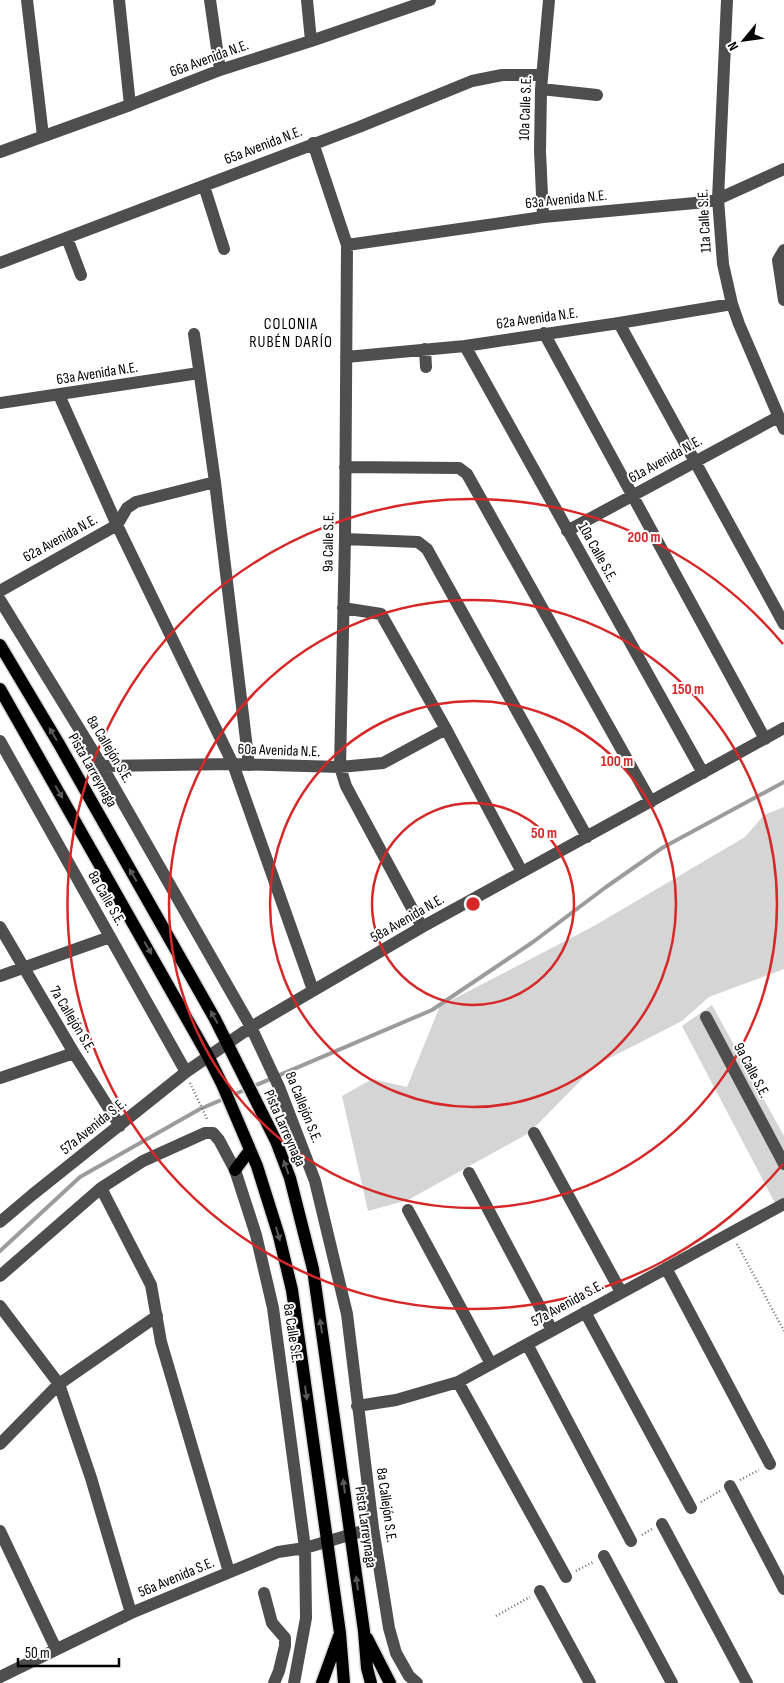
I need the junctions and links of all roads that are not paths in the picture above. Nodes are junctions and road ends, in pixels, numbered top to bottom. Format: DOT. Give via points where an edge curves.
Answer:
graph roads {
  1 [pos="27,0"];
  2 [pos="119,0"];
  3 [pos="210,0"];
  4 [pos="307,0"];
  5 [pos="430,0"];
  6 [pos="549,0"];
  7 [pos="727,0"];
  8 [pos="311,41"];
  9 [pos="220,70"];
  10 [pos="541,75"];
  11 [pos="541,89"];
  12 [pos="597,95"];
  13 [pos="130,105"];
  14 [pos="43,136"];
  15 [pos="313,144"];
  16 [pos="0,152"];
  17 [pos="784,170"];
  18 [pos="204,186"];
  19 [pos="718,199"];
  20 [pos="542,217"];
  21 [pos="67,238"];
  22 [pos="347,245"];
  23 [pos="224,248"];
  24 [pos="784,250"];
  25 [pos="0,262"];
  26 [pos="82,275"];
  27 [pos="784,300"];
  28 [pos="732,304"];
  29 [pos="619,323"];
  30 [pos="544,333"];
  31 [pos="194,334"];
  32 [pos="466,346"];
  33 [pos="425,349"];
  34 [pos="346,357"];
  35 [pos="426,367"];
  36 [pos="199,373"];
  37 [pos="59,395"];
  38 [pos="0,404"];
  39 [pos="778,416"];
  40 [pos="784,429"];
  41 [pos="694,461"];
  42 [pos="345,467"];
  43 [pos="215,482"];
  44 [pos="632,496"];
  45 [pos="117,525"];
  46 [pos="567,531"];
  47 [pos="345,539"];
  48 [pos="0,591"];
  49 [pos="0,600"];
  50 [pos="343,608"];
  51 [pos="784,624"];
  52 [pos="0,644"];
  53 [pos="0,689"];
  54 [pos="784,728"];
  55 [pos="446,729"];
  56 [pos="765,739"];
  57 [pos="0,741"];
  58 [pos="233,764"];
  59 [pos="249,765"];
  60 [pos="102,766"];
  61 [pos="340,768"];
  62 [pos="703,773"];
  63 [pos="651,802"];
  64 [pos="587,837"];
  65 [pos="522,872"];
  66 [pos="0,927"];
  67 [pos="422,927"];
  68 [pos="110,937"];
  69 [pos="24,968"];
  70 [pos="0,976"];
  71 [pos="313,990"];
  72 [pos="706,1018"];
  73 [pos="251,1027"];
  74 [pos="228,1043"];
  75 [pos="74,1053"];
  76 [pos="208,1056"];
  77 [pos="186,1072"];
  78 [pos="0,1078"];
  79 [pos="120,1126"];
  80 [pos="534,1133"];
  81 [pos="250,1150"];
  82 [pos="784,1164"];
  83 [pos="235,1170"];
  84 [pos="469,1173"];
  85 [pos="101,1188"];
  86 [pos="784,1204"];
  87 [pos="408,1210"];
  88 [pos="2,1215"];
  89 [pos="666,1268"];
  90 [pos="0,1276"];
  91 [pos="621,1292"];
  92 [pos="0,1306"];
  93 [pos="585,1312"];
  94 [pos="156,1316"];
  95 [pos="552,1330"];
  96 [pos="527,1344"];
  97 [pos="492,1364"];
  98 [pos="458,1382"];
  99 [pos="59,1384"];
  100 [pos="357,1406"];
  101 [pos="3,1435"];
  102 [pos="770,1464"];
  103 [pos="730,1486"];
  104 [pos="691,1508"];
  105 [pos="662,1524"];
  106 [pos="372,1528"];
  107 [pos="0,1532"];
  108 [pos="350,1535"];
  109 [pos="631,1541"];
  110 [pos="327,1542"];
  111 [pos="305,1548"];
  112 [pos="604,1556"];
  113 [pos="229,1572"];
  114 [pos="566,1577"];
  115 [pos="784,1589"];
  116 [pos="540,1591"];
  117 [pos="264,1593"];
  118 [pos="132,1614"];
  119 [pos="364,1631"];
  120 [pos="340,1634"];
  121 [pos="56,1649"];
  122 [pos="0,1677"];
  123 [pos="274,1683"];
  124 [pos="294,1683"];
  125 [pos="322,1683"];
  126 [pos="344,1683"];
  127 [pos="371,1683"];
  128 [pos="390,1683"];
  129 [pos="416,1683"];
  130 [pos="590,1683"];
  131 [pos="672,1683"];
  132 [pos="747,1683"];
  1 -- 14 [label="street"];
  2 -- 13 [label="street"];
  3 -- 9 [label="street"];
  4 -- 8 [label="street"];
  5 -- 8 [label="street, 66a Avenida N.E."];
  6 -- 10 [label="street, 10a Calle S.E."];
  7 -- 19 [label="street, 11a Calle S.E."];
  8 -- 9 [label="street, 66a Avenida N.E."];
  9 -- 13 [label="street, 66a Avenida N.E."];
  10 -- 11 [label="street, 10a Calle S.E."];
  10 -- 15 [label="street, 65a Avenida N.E." via="502,75 472,81"];
  11 -- 12 [label="street"];
  11 -- 20 [label="street, 10a Calle S.E."];
  13 -- 14 [label="street, 66a Avenida N.E."];
  14 -- 16 [label="street, 66a Avenida N.E."];
  15 -- 18 [label="street, 65a Avenida N.E."];
  15 -- 22 [label="street, 9a Calle S.E."];
  17 -- 19 [label="street, 63a Avenida N.E."];
  18 -- 21 [label="street, 65a Avenida N.E."];
  18 -- 23 [label="street"];
  19 -- 20 [label="street, 63a Avenida N.E."];
  19 -- 28 [label="street, 11a Calle S.E." via="723,264"];
  20 -- 22 [label="street, 63a Avenida N.E."];
  21 -- 25 [label="street, 65a Avenida N.E."];
  21 -- 26 [label="street"];
  22 -- 34 [label="street, 9a Calle S.E."];
  24 -- 27 [label="street" via="778,260"];
  28 -- 29 [label="street, 62a Avenida N.E."];
  28 -- 39 [label="street, 11a Calle S.E."];
  29 -- 30 [label="street, 62a Avenida N.E."];
  29 -- 41 [label="street"];
  30 -- 32 [label="street, 62a Avenida N.E."];
  30 -- 44 [label="street"];
  31 -- 36 [label="street"];
  32 -- 33 [label="street, 62a Avenida N.E."];
  32 -- 46 [label="street, 10a Calle S.E."];
  33 -- 34 [label="street, 62a Avenida N.E."];
  33 -- 35 [label="street"];
  34 -- 42 [label="street, 9a Calle S.E."];
  36 -- 37 [label="street, 63a Avenida N.E."];
  36 -- 43 [label="street"];
  37 -- 38 [label="street, 63a Avenida N.E."];
  37 -- 45 [label="street"];
  39 -- 40 [label="street, 11a Calle S.E."];
  39 -- 41 [label="street, 61a Avenida N.E."];
  41 -- 44 [label="street, 61a Avenida N.E."];
  41 -- 51 [label="street"];
  42 -- 47 [label="street, 9a Calle S.E."];
  42 -- 63 [label="street" via="459,468 469,476"];
  43 -- 45 [label="street, 62a Avenida N.E." via="136,502 127,508"];
  43 -- 59 [label="street"];
  44 -- 46 [label="street, 61a Avenida N.E."];
  44 -- 56 [label="street"];
  45 -- 48 [label="street, 62a Avenida N.E."];
  45 -- 58 [label="street"];
  46 -- 62 [label="street, 10a Calle S.E."];
  47 -- 50 [label="street, 9a Calle S.E."];
  47 -- 64 [label="street" via="418,542 427,549"];
  49 -- 60 [label="street, 8a Callejón S.E."];
  50 -- 55 [label="street" via="381,614"];
  50 -- 61 [label="street, 9a Calle S.E."];
  74 -- 52 [label="main road, Pista Larreynaga, one-way"];
  53 -- 76 [label="main road, one-way"];
  54 -- 56 [label="street, 58a Avenida N.E."];
  55 -- 61 [label="street, 60a Avenida N.E." via="383,763"];
  55 -- 65 [label="street"];
  56 -- 62 [label="street, 58a Avenida N.E."];
  57 -- 68 [label="street, 8a Calle S.E."];
  58 -- 59 [label="street, 60a Avenida N.E."];
  58 -- 60 [label="street, 60a Avenida N.E."];
  58 -- 71 [label="street"];
  59 -- 61 [label="street, 60a Avenida N.E."];
  60 -- 73 [label="street, 8a Callejón S.E."];
  61 -- 67 [label="street, 9a Calle S.E." via="346,786"];
  62 -- 63 [label="street, 58a Avenida N.E."];
  63 -- 64 [label="street, 58a Avenida N.E."];
  64 -- 65 [label="street, 58a Avenida N.E."];
  65 -- 67 [label="street, 58a Avenida N.E."];
  66 -- 69 [label="street, 7a Callejón S.E."];
  67 -- 71 [label="street, 58a Avenida N.E."];
  68 -- 69 [label="street"];
  68 -- 77 [label="street, 8a Calle S.E."];
  69 -- 70 [label="street"];
  69 -- 75 [label="street, 7a Callejón S.E."];
  71 -- 73 [label="street, 58a Avenida N.E."];
  72 -- 82 [label="street, 9a Calle S.E."];
  73 -- 74 [label="street, 58a Avenida N.E."];
  73 -- 100 [label="street, 8a Callejón S.E." via="279,1087 318,1190 347,1314"];
  74 -- 76 [label="street, 58a Avenida N.E."];
  108 -- 74 [label="main road, Pista Larreynaga, one-way" via="313,1270 290,1178 276,1141"];
  75 -- 78 [label="street"];
  75 -- 79 [label="street, 7a Callejón S.E."];
  76 -- 77 [label="street, 57a Avenida S.E."];
  76 -- 81 [label="main road"];
  77 -- 79 [label="street, 57a Avenida S.E."];
  79 -- 88 [label="street, 57a Avenida S.E."];
  80 -- 91 [label="street"];
  81 -- 83 [label="main road"];
  81 -- 110 [label="main road, one-way" via="292,1290"];
  83 -- 85 [label="street, 8a Calle S.E." via="219,1140 213,1133 205,1133 143,1161"];
  83 -- 111 [label="street, 8a Calle S.E." via="256,1235 273,1308"];
  84 -- 95 [label="street"];
  85 -- 90 [label="street"];
  85 -- 94 [label="street" via="151,1285"];
  86 -- 89 [label="street, 57a Avenida S.E."];
  87 -- 97 [label="street"];
  89 -- 91 [label="street, 57a Avenida S.E."];
  89 -- 102 [label="street"];
  91 -- 93 [label="street, 57a Avenida S.E."];
  92 -- 99 [label="street"];
  93 -- 95 [label="street, 57a Avenida S.E."];
  93 -- 104 [label="street"];
  94 -- 99 [label="street"];
  94 -- 113 [label="street"];
  95 -- 96 [label="street, 57a Avenida S.E."];
  96 -- 97 [label="street, 57a Avenida S.E."];
  96 -- 109 [label="street"];
  97 -- 98 [label="street, 57a Avenida S.E."];
  98 -- 100 [label="street, 57a Avenida S.E." via="396,1400"];
  98 -- 114 [label="street"];
  99 -- 101 [label="street"];
  99 -- 118 [label="street"];
  100 -- 106 [label="street, 8a Callejón S.E."];
  103 -- 115 [label="street"];
  105 -- 132 [label="street"];
  106 -- 108 [label="street, 56a Avenida S.E."];
  106 -- 129 [label="street, 8a Callejón S.E." via="396,1653"];
  107 -- 121 [label="street"];
  108 -- 110 [label="street, 56a Avenida S.E."];
  119 -- 108 [label="main road, Pista Larreynaga, one-way"];
  110 -- 111 [label="street, 56a Avenida S.E."];
  110 -- 120 [label="main road"];
  111 -- 113 [label="street, 56a Avenida S.E." via="278,1552"];
  111 -- 124 [label="street, 8a Calle S.E." via="306,1618"];
  112 -- 131 [label="street"];
  113 -- 118 [label="street, 56a Avenida S.E."];
  116 -- 130 [label="street"];
  117 -- 123 [label="street" via="272,1622 285,1638"];
  118 -- 121 [label="street, 56a Avenida S.E."];
  119 -- 127 [label="main road, Pista Larreynaga"];
  119 -- 128 [label="main road"];
  120 -- 125 [label="main road"];
  120 -- 126 [label="main road"];
  121 -- 122 [label="street, 56a Avenida S.E."];
}
